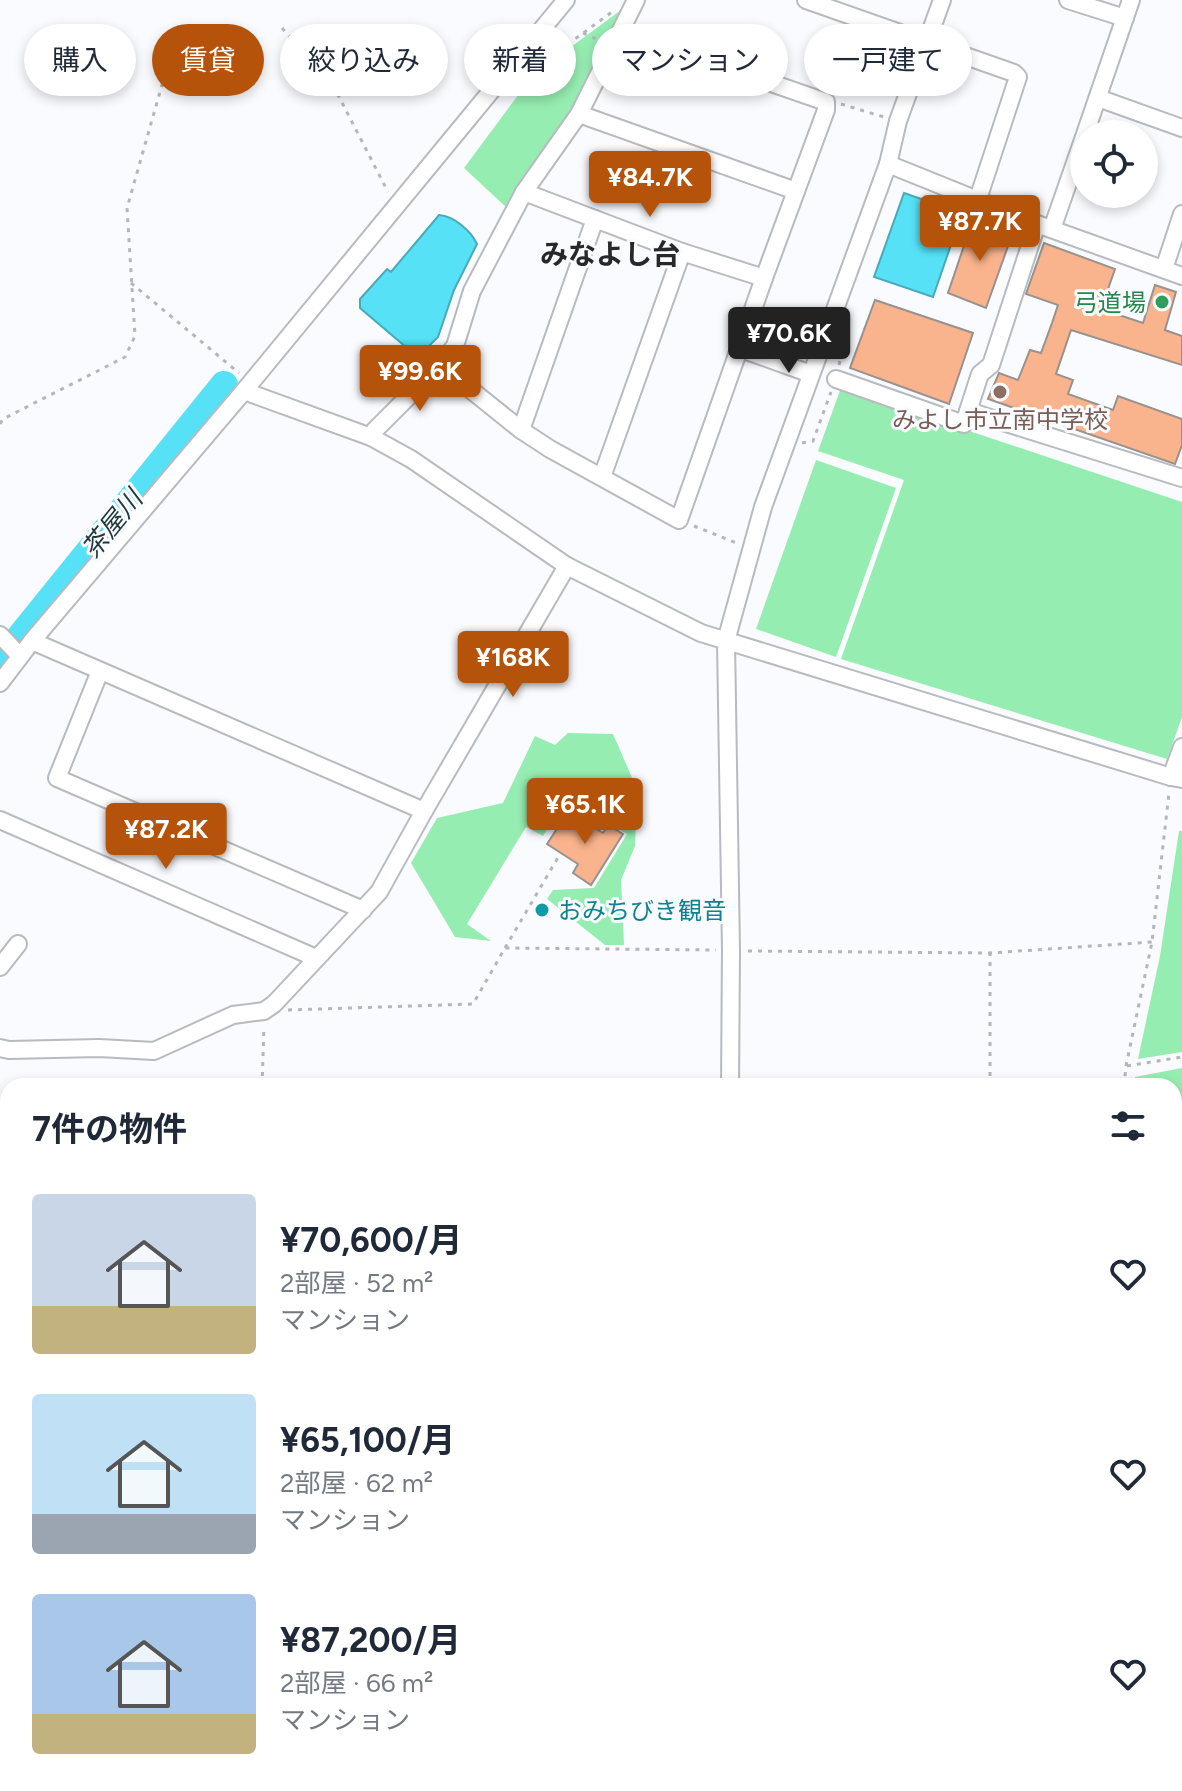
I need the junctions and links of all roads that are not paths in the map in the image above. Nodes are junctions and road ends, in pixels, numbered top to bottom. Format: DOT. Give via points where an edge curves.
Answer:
graph roads {
  1 [pos="566,0"];
  2 [pos="636,0"];
  3 [pos="806,0"];
  4 [pos="942,0"];
  5 [pos="1068,0"];
  6 [pos="1131,0"];
  7 [pos="1125,18"];
  8 [pos="624,24"];
  9 [pos="875,24"];
  10 [pos="933,24"];
  11 [pos="972,58"];
  12 [pos="592,88"];
  13 [pos="788,89"];
  14 [pos="907,96"];
  15 [pos="1098,98"];
  16 [pos="579,114"];
  17 [pos="1090,120"];
  18 [pos="1182,128"];
  19 [pos="888,164"];
  20 [pos="1070,170"];
  21 [pos="796,191"];
  22 [pos="524,192"];
  23 [pos="978,199"];
  24 [pos="1182,214"];
  25 [pos="595,219"];
  26 [pos="1045,226"];
  27 [pos="682,252"];
  28 [pos="1164,269"];
  29 [pos="1182,276"];
  30 [pos="764,278"];
  31 [pos="741,349"];
  32 [pos="440,365"];
  33 [pos="811,374"];
  34 [pos="836,379"];
  35 [pos="247,387"];
  36 [pos="968,411"];
  37 [pos="521,430"];
  38 [pos="371,437"];
  39 [pos="602,477"];
  40 [pos="1182,478"];
  41 [pos="567,566"];
  42 [pos="32,641"];
  43 [pos="726,641"];
  44 [pos="10,646"];
  45 [pos="100,671"];
  46 [pos="0,683"];
  47 [pos="1182,747"];
  48 [pos="1176,778"];
  49 [pos="424,811"];
  50 [pos="0,820"];
  51 [pos="363,910"];
  52 [pos="18,944"];
  53 [pos="316,958"];
  54 [pos="0,967"];
  55 [pos="0,1048"];
  56 [pos="730,1078"];
  1 -- 35 [label="street"];
  2 -- 8 [label="street"];
  3 -- 9 [label="street"];
  4 -- 10 [label="street"];
  5 -- 7 [label="street"];
  6 -- 7 [label="street"];
  7 -- 15 [label="street"];
  11 -- 23 [label="street" via="1018,77"];
  12 -- 16 [label="street"];
  13 -- 21 [label="street" via="826,102"];
  14 -- 19 [label="street"];
  15 -- 17 [label="street"];
  15 -- 18 [label="street"];
  16 -- 21 [label="street"];
  16 -- 22 [label="street"];
  19 -- 23 [label="street"];
  19 -- 33 [label="street"];
  20 -- 26 [label="street"];
  21 -- 30 [label="street"];
  22 -- 25 [label="street"];
  22 -- 32 [label="street" via="472,291 455,346"];
  23 -- 26 [label="street"];
  24 -- 28 [label="street"];
  25 -- 27 [label="street"];
  25 -- 37 [label="street"];
  26 -- 28 [label="street"];
  26 -- 36 [label="street"];
  27 -- 30 [label="street"];
  27 -- 39 [label="street"];
  28 -- 29 [label="street"];
  30 -- 31 [label="street"];
  31 -- 33 [label="street"];
  31 -- 39 [label="street" via="679,520"];
  32 -- 37 [label="street"];
  32 -- 38 [label="street"];
  33 -- 43 [label="street" via="763,507"];
  34 -- 36 [label="street" via="964,424"];
  35 -- 38 [label="street"];
  35 -- 42 [label="street"];
  36 -- 40 [label="street"];
  37 -- 39 [label="street"];
  38 -- 41 [label="street"];
  41 -- 43 [label="street"];
  41 -- 49 [label="street"];
  42 -- 44 [label="street"];
  42 -- 45 [label="street"];
  43 -- 48 [label="street"];
  43 -- 56 [label="street"];
  44 -- 46 [label="street"];
  45 -- 49 [label="street"];
  45 -- 51 [label="street" via="57,778"];
  47 -- 48 [label="street"];
  49 -- 51 [label="street" via="379,892"];
  50 -- 53 [label="street"];
  51 -- 53 [label="street"];
  52 -- 54 [label="street"];
  53 -- 55 [label="street" via="264,1011 233,1015 154,1051"];
}
